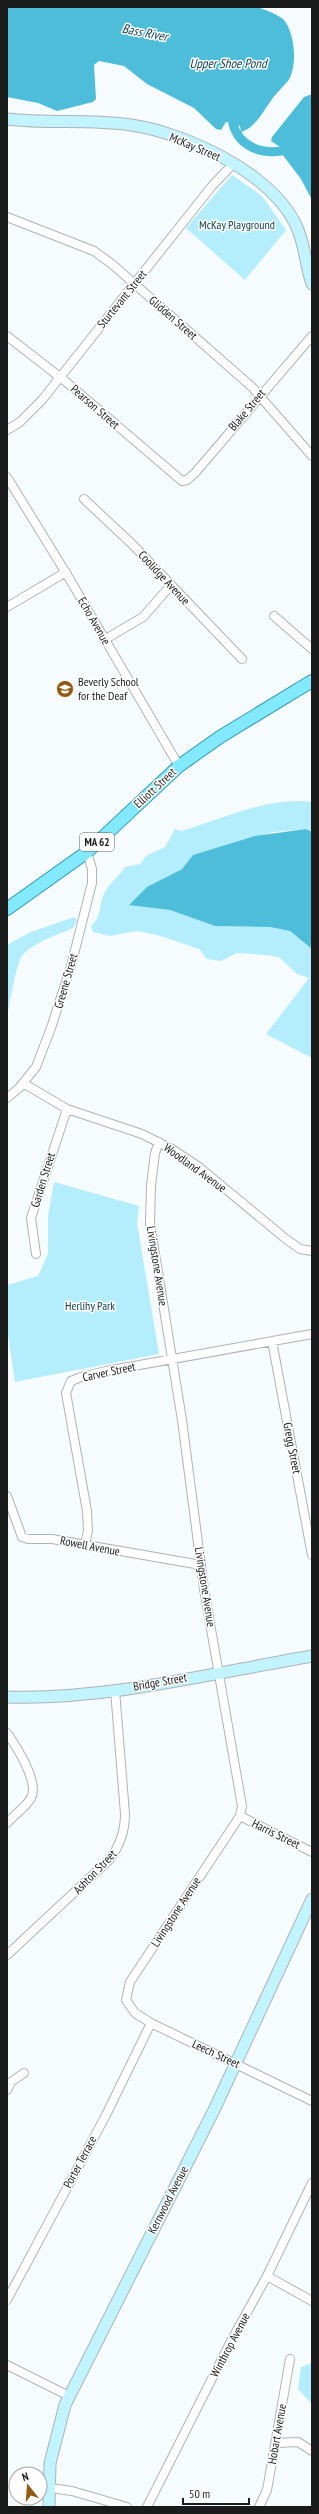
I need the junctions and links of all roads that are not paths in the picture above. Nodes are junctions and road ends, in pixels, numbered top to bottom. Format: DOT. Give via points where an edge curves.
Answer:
graph roads {
  1 [pos="7,119"];
  2 [pos="233,164"];
  3 [pos="7,217"];
  4 [pos="134,284"];
  5 [pos="312,284"];
  6 [pos="7,336"];
  7 [pos="312,336"];
  8 [pos="60,377"];
  9 [pos="260,395"];
  10 [pos="7,430"];
  11 [pos="312,456"];
  12 [pos="7,477"];
  13 [pos="182,482"];
  14 [pos="84,499"];
  15 [pos="66,572"];
  16 [pos="171,585"];
  17 [pos="7,607"];
  18 [pos="274,616"];
  19 [pos="104,640"];
  20 [pos="312,649"];
  21 [pos="242,659"];
  22 [pos="312,681"];
  23 [pos="179,766"];
  24 [pos="87,852"];
  25 [pos="7,909"];
  26 [pos="23,1083"];
  27 [pos="7,1098"];
  28 [pos="67,1108"];
  29 [pos="159,1142"];
  30 [pos="312,1251"];
  31 [pos="36,1254"];
  32 [pos="312,1334"];
  33 [pos="272,1341"];
  34 [pos="172,1359"];
  35 [pos="7,1496"];
  36 [pos="84,1544"];
  37 [pos="312,1555"];
  38 [pos="201,1565"];
  39 [pos="312,1656"];
  40 [pos="220,1672"];
  41 [pos="115,1690"];
  42 [pos="7,1697"];
  43 [pos="7,1733"];
  44 [pos="240,1816"];
  45 [pos="7,1823"];
  46 [pos="312,1852"];
  47 [pos="312,1899"];
  48 [pos="7,1954"];
  49 [pos="126,2000"];
  50 [pos="151,2023"];
  51 [pos="237,2063"];
  52 [pos="24,2073"];
  53 [pos="7,2090"];
  54 [pos="312,2101"];
  55 [pos="312,2183"];
  56 [pos="267,2276"];
  57 [pos="7,2300"];
  58 [pos="312,2301"];
  59 [pos="290,2359"];
  60 [pos="7,2365"];
  61 [pos="69,2396"];
  62 [pos="276,2442"];
  63 [pos="312,2451"];
  64 [pos="50,2488"];
  65 [pos="49,2507"];
  66 [pos="127,2507"];
  67 [pos="147,2507"];
  68 [pos="259,2507"];
  1 -- 2 [label="main road, McKay Street" via="133,125 182,140"];
  2 -- 4 [label="street, Sturtevant Street"];
  2 -- 5 [label="main road, McKay Street" via="249,174 287,210 302,243"];
  3 -- 4 [label="street, Glidden Street" via="94,251"];
  4 -- 8 [label="street, Sturtevant Street"];
  4 -- 9 [label="street, Glidden Street"];
  6 -- 8 [label="street, Pearson Street"];
  7 -- 9 [label="street, Blake Street"];
  8 -- 10 [label="street, Sturtevant Street" via="20,422"];
  8 -- 13 [label="street, Pearson Street"];
  9 -- 11 [label="street, Glidden Street"];
  9 -- 13 [label="street, Blake Street" via="195,473"];
  12 -- 15 [label="street, Echo Avenue"];
  14 -- 16 [label="street, Coolidge Avenue"];
  15 -- 17 [label="street"];
  15 -- 19 [label="street, Echo Avenue"];
  16 -- 19 [label="street" via="143,617"];
  16 -- 21 [label="street, Coolidge Avenue"];
  18 -- 20 [label="street"];
  19 -- 23 [label="street, Echo Avenue"];
  22 -- 23 [label="main road, Elliott Street / MA 62" via="220,736"];
  23 -- 24 [label="main road, Elliott Street / MA 62"];
  24 -- 25 [label="main road, Elliott Street / MA 62"];
  24 -- 26 [label="street, Greene Street" via="92,869 92,883 71,966 54,1021 36,1066"];
  26 -- 27 [label="street, Greene Street"];
  26 -- 28 [label="street, Woodland Avenue"];
  28 -- 29 [label="street, Woodland Avenue"];
  28 -- 31 [label="street, Garden Street" via="31,1218"];
  29 -- 30 [label="street, Woodland Avenue" via="199,1168 300,1249"];
  29 -- 34 [label="street, Livingstone Avenue" via="151,1186 150,1223"];
  32 -- 33 [label="street, Carver Street"];
  33 -- 34 [label="street, Carver Street"];
  33 -- 37 [label="street, Gregg Street"];
  34 -- 36 [label="street, Carver Street" via="81,1377 71,1381 68,1386 67,1404 87,1512 88,1531"];
  34 -- 38 [label="street, Livingstone Avenue"];
  35 -- 36 [label="street, Rowell Avenue" via="22,1537"];
  36 -- 38 [label="street, Rowell Avenue"];
  38 -- 40 [label="street, Livingstone Avenue"];
  39 -- 40 [label="main road, Bridge Street"];
  40 -- 41 [label="main road, Bridge Street"];
  40 -- 44 [label="street, Livingstone Avenue" via="242,1806"];
  41 -- 42 [label="main road, Bridge Street" via="59,1697"];
  41 -- 48 [label="street, Ashton Street" via="125,1814 125,1826 118,1848 109,1860"];
  43 -- 45 [label="street" via="17,1748 34,1788 32,1798"];
  44 -- 46 [label="street, Harris Street"];
  44 -- 49 [label="street, Livingstone Avenue" via="130,1982"];
  47 -- 51 [label="main road, Kernwood Avenue"];
  49 -- 50 [label="street, Leech Street" via="135,2013"];
  50 -- 51 [label="street, Leech Street"];
  50 -- 57 [label="street, Porter Terrace" via="106,2115"];
  51 -- 54 [label="street, Leech Street"];
  51 -- 61 [label="main road, Kernwood Avenue"];
  52 -- 53 [label="street" via="11,2082"];
  55 -- 56 [label="street, Winthrop Avenue"];
  56 -- 58 [label="street"];
  56 -- 67 [label="street, Winthrop Avenue"];
  59 -- 62 [label="street, Hobart Avenue"];
  60 -- 61 [label="street"];
  61 -- 64 [label="main road, Kernwood Avenue" via="50,2463"];
  62 -- 63 [label="street" via="298,2442"];
  62 -- 68 [label="street, Hobart Avenue" via="267,2490"];
  64 -- 65 [label="main road, Kernwood Avenue"];
  64 -- 66 [label="street"];
}
